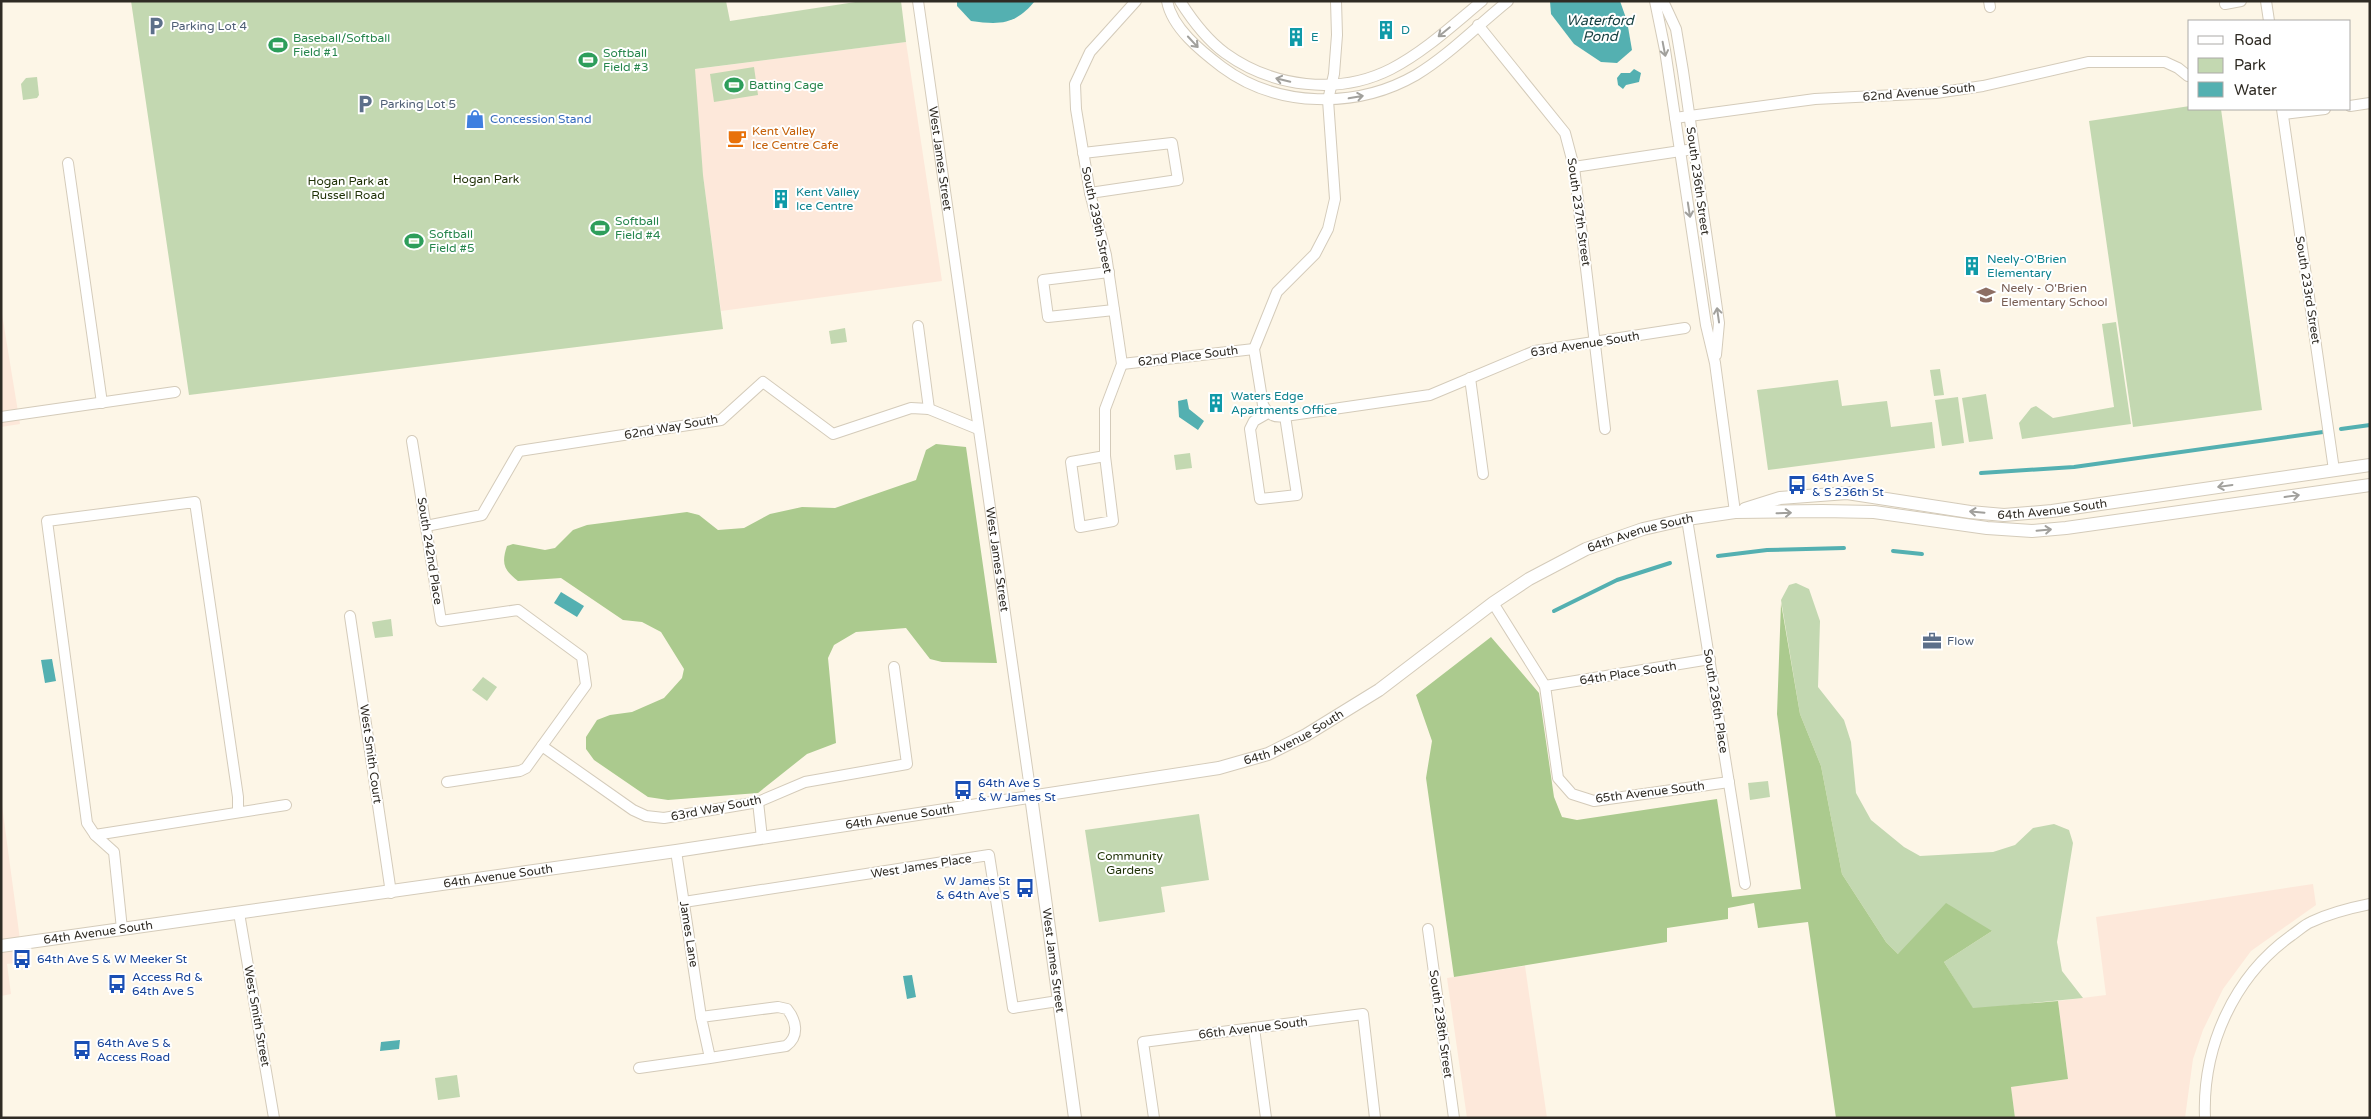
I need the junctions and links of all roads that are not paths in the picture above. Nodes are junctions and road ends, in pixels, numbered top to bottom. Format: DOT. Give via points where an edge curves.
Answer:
graph roads {
  1 [pos="918,1"];
  2 [pos="1136,1"];
  3 [pos="1167,1"];
  4 [pos="1180,1"];
  5 [pos="1336,1"];
  6 [pos="1482,1"];
  7 [pos="1508,1"];
  8 [pos="1655,1"];
  9 [pos="1663,1"];
  10 [pos="2241,1"];
  11 [pos="2266,1"];
  12 [pos="2225,4"];
  13 [pos="2269,20"];
  14 [pos="1478,25"];
  15 [pos="2188,76"];
  16 [pos="1331,85"];
  17 [pos="1328,100"];
  18 [pos="2370,103"];
  19 [pos="2351,106"];
  20 [pos="2311,110"];
  21 [pos="2283,112"];
  22 [pos="1690,116"];
  23 [pos="1675,118"];
  24 [pos="1694,149"];
  25 [pos="1680,151"];
  26 [pos="1083,153"];
  27 [pos="68,163"];
  28 [pos="1574,167"];
  29 [pos="1090,193"];
  30 [pos="1109,272"];
  31 [pos="1114,310"];
  32 [pos="918,326"];
  33 [pos="1685,328"];
  34 [pos="1595,342"];
  35 [pos="1254,348"];
  36 [pos="1715,363"];
  37 [pos="1122,364"];
  38 [pos="1470,378"];
  39 [pos="174,392"];
  40 [pos="102,403"];
  41 [pos="929,409"];
  42 [pos="1268,413"];
  43 [pos="1285,416"];
  44 [pos="1,417"];
  45 [pos="978,429"];
  46 [pos="1605,429"];
  47 [pos="412,441"];
  48 [pos="1105,456"];
  49 [pos="2370,465"];
  50 [pos="2334,470"];
  51 [pos="1483,474"];
  52 [pos="2370,485"];
  53 [pos="1736,512"];
  54 [pos="1687,519"];
  55 [pos="426,526"];
  56 [pos="1493,604"];
  57 [pos="350,616"];
  58 [pos="1710,659"];
  59 [pos="894,668"];
  60 [pos="1545,686"];
  61 [pos="542,746"];
  62 [pos="447,782"];
  63 [pos="1729,782"];
  64 [pos="1031,796"];
  65 [pos="758,802"];
  66 [pos="286,805"];
  67 [pos="238,812"];
  68 [pos="95,835"];
  69 [pos="762,838"];
  70 [pos="676,851"];
  71 [pos="1745,884"];
  72 [pos="391,893"];
  73 [pos="684,902"];
  74 [pos="2370,904"];
  75 [pos="239,913"];
  76 [pos="122,929"];
  77 [pos="1428,929"];
  78 [pos="1,946"];
  79 [pos="1058,1001"];
  80 [pos="702,1017"];
  81 [pos="1254,1028"];
  82 [pos="710,1058"];
  83 [pos="639,1068"];
  84 [pos="274,1118"];
  85 [pos="1075,1118"];
  86 [pos="1154,1118"];
  87 [pos="1266,1118"];
  88 [pos="1375,1118"];
  89 [pos="1454,1118"];
  90 [pos="2205,1118"];
  1 -- 45 [label="street, West James Street"];
  2 -- 26 [label="street, South 239th Street" via="1090,52 1080,68 1075,84"];
  3 -- 17 [label="street, one-way" via="1168,9 1194,44 1227,71 1272,92"];
  16 -- 4 [label="street, one-way" via="1286,81 1243,65 1207,37"];
  5 -- 16 [label="street" via="1337,35"];
  6 -- 16 [label="street, one-way" via="1406,61 1370,78"];
  7 -- 14 [label="street"];
  8 -- 23 [label="street, South 236th Street, one-way"];
  9 -- 22 [label="street, South 236th Street" via="1676,29"];
  10 -- 12 [label="street"];
  11 -- 13 [label="street"];
  17 -- 14 [label="street, one-way" via="1365,95 1400,83 1432,64"];
  14 -- 28 [label="street, South 237th Street" via="1565,133"];
  15 -- 22 [label="street, 62nd Avenue South" via="2165,62 2088,62 1983,86 1936,93 1815,99"];
  16 -- 17 [label="street"];
  17 -- 35 [label="street" via="1336,199 1328,229 1315,254 1277,292"];
  18 -- 19 [label="street"];
  20 -- 21 [label="street"];
  21 -- 50 [label="street, South 233rd Street"];
  22 -- 23 [label="street, 62nd Avenue South"];
  22 -- 24 [label="street, South 236th Street"];
  23 -- 25 [label="street, South 236th Street"];
  24 -- 25 [label="street"];
  36 -- 24 [label="street, South 236th Street, one-way" via="1719,323"];
  25 -- 28 [label="street"];
  25 -- 36 [label="street, South 236th Street, one-way" via="1706,325"];
  26 -- 29 [label="street, South 239th Street"];
  26 -- 29 [label="street" via="1172,143 1178,180"];
  27 -- 40 [label="street"];
  28 -- 34 [label="street, South 237th Street"];
  29 -- 30 [label="street, South 239th Street"];
  30 -- 31 [label="street, South 239th Street"];
  30 -- 31 [label="street" via="1043,280 1048,317"];
  31 -- 37 [label="street, South 239th Street"];
  32 -- 41 [label="street"];
  33 -- 34 [label="street, 63rd Avenue South"];
  34 -- 38 [label="street, 63rd Avenue South" via="1529,353"];
  34 -- 46 [label="street, South 237th Street"];
  35 -- 37 [label="street, 62nd Place South"];
  35 -- 42 [label="street" via="1263,405"];
  36 -- 53 [label="street, South 236th Street"];
  37 -- 48 [label="street, South 239th Street" via="1105,410"];
  38 -- 43 [label="street, 63rd Avenue South" via="1430,395"];
  38 -- 51 [label="street"];
  39 -- 40 [label="street"];
  40 -- 44 [label="street"];
  41 -- 45 [label="street, 62nd Way South"];
  41 -- 55 [label="street, 62nd Way South" via="895,411 833,434 763,382 721,420 519,451 482,515"];
  42 -- 43 [label="street, 63rd Avenue South" via="1275,417"];
  42 -- 43 [label="street" via="1254,421 1250,429 1260,499 1297,495"];
  45 -- 64 [label="street, West James Street"];
  47 -- 55 [label="street, South 242nd Place"];
  48 -- 48 [label="street, South 239th Street" via="1113,521 1080,527 1071,462"];
  49 -- 50 [label="street, 64th Avenue South"];
  50 -- 53 [label="street, 64th Avenue South, one-way" via="2052,511 2004,515 1847,493 1780,498"];
  53 -- 52 [label="street, 64th Avenue South, one-way" via="1874,512 1987,528 2032,530 2066,528"];
  53 -- 54 [label="street, 64th Avenue South"];
  54 -- 56 [label="street, 64th Avenue South" via="1586,548 1529,579"];
  54 -- 58 [label="street, South 236th Place"];
  55 -- 61 [label="street, South 242nd Place" via="441,621 518,610 582,657 586,685"];
  56 -- 60 [label="street"];
  56 -- 64 [label="street, 64th Avenue South" via="1379,690 1306,735 1268,754 1219,768"];
  57 -- 72 [label="street, West Smith Court"];
  58 -- 60 [label="street, 64th Place South"];
  58 -- 63 [label="street, South 236th Place"];
  59 -- 65 [label="street, 63rd Way South" via="907,764 805,782"];
  60 -- 63 [label="street, 65th Avenue South" via="1558,778 1572,794 1594,801"];
  61 -- 62 [label="street, South 242nd Place" via="526,768 520,771"];
  61 -- 65 [label="street, 63rd Way South" via="646,816 664,818"];
  63 -- 71 [label="street, South 236th Place"];
  64 -- 69 [label="street, 64th Avenue South"];
  64 -- 79 [label="street, West James Street"];
  65 -- 69 [label="street"];
  66 -- 67 [label="street"];
  67 -- 68 [label="street"];
  67 -- 68 [label="street" via="196,502 47,521 87,823"];
  68 -- 76 [label="street" via="114,852"];
  69 -- 70 [label="street, 64th Avenue South"];
  70 -- 72 [label="street, 64th Avenue South"];
  70 -- 73 [label="street, James Lane"];
  72 -- 75 [label="street, 64th Avenue South"];
  73 -- 79 [label="street, West James Place" via="990,856 1013,1008"];
  73 -- 80 [label="street, James Lane"];
  74 -- 90 [label="street" via="2310,922 2281,943 2252,971 2229,1008 2215,1042 2206,1085"];
  75 -- 76 [label="street, 64th Avenue South"];
  75 -- 84 [label="street, West Smith Street"];
  76 -- 78 [label="street, 64th Avenue South"];
  77 -- 89 [label="street, South 238th Street"];
  79 -- 85 [label="street, West James Street"];
  80 -- 82 [label="street, James Lane"];
  80 -- 82 [label="street" via="778,1007 787,1009 794,1018 792,1042 786,1046"];
  81 -- 86 [label="street, 66th Avenue South" via="1143,1042"];
  81 -- 87 [label="street"];
  81 -- 88 [label="street, 66th Avenue South" via="1362,1014"];
  82 -- 83 [label="street"];
}
